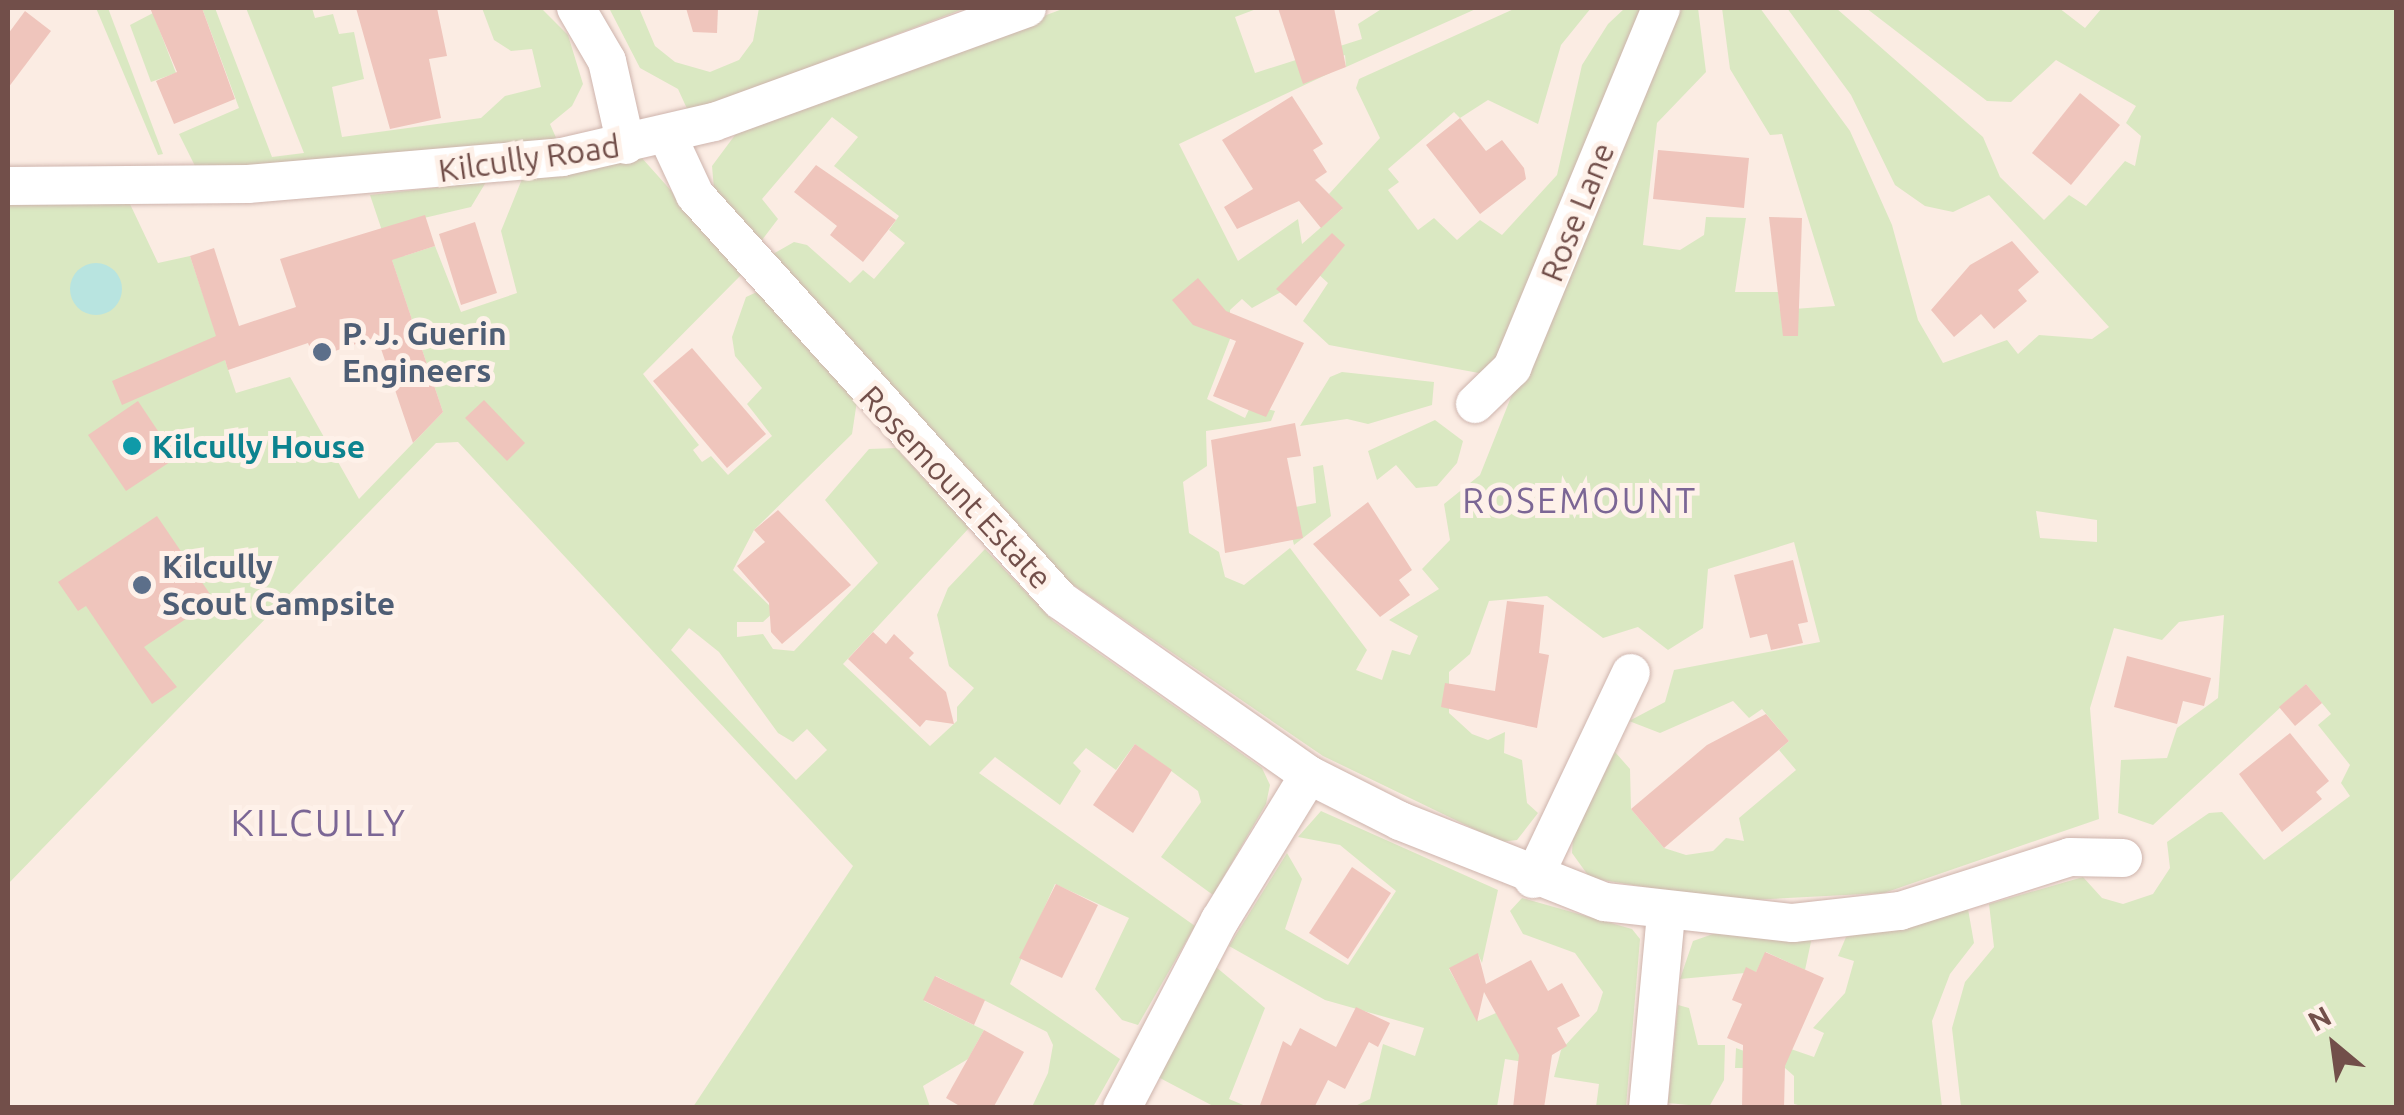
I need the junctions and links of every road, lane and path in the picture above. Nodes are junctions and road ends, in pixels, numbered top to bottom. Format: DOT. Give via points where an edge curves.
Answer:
graph roads {
  1 [pos="576,8"];
  2 [pos="1027,8"];
  3 [pos="1660,8"];
  4 [pos="667,135"];
  5 [pos="626,146"];
  6 [pos="8,186"];
  7 [pos="1475,404"];
  8 [pos="1631,673"];
  9 [pos="1309,775"];
  10 [pos="2123,858"];
  11 [pos="1533,879"];
  12 [pos="1666,914"];
  13 [pos="1122,1108"];
  14 [pos="1648,1108"];
  1 -- 5 [label="street" via="607,61"];
  2 -- 4 [label="street, Kilcully Road"];
  3 -- 7 [label="street, Rose Lane" via="1512,368"];
  4 -- 5 [label="street, Kilcully Road"];
  4 -- 9 [label="street, Rosemount Estate" via="696,196 1016,558 1100,632"];
  5 -- 6 [label="street, Kilcully Road" via="400,175 136,189"];
  8 -- 11 [label="street"];
  9 -- 11 [label="street, Rosemount Estate"];
  9 -- 13 [label="street" via="1220,920"];
  10 -- 12 [label="street, Rosemount Estate" via="2070,857 1870,917 1793,923"];
  11 -- 12 [label="street, Rosemount Estate"];
  12 -- 14 [label="street"];
}
